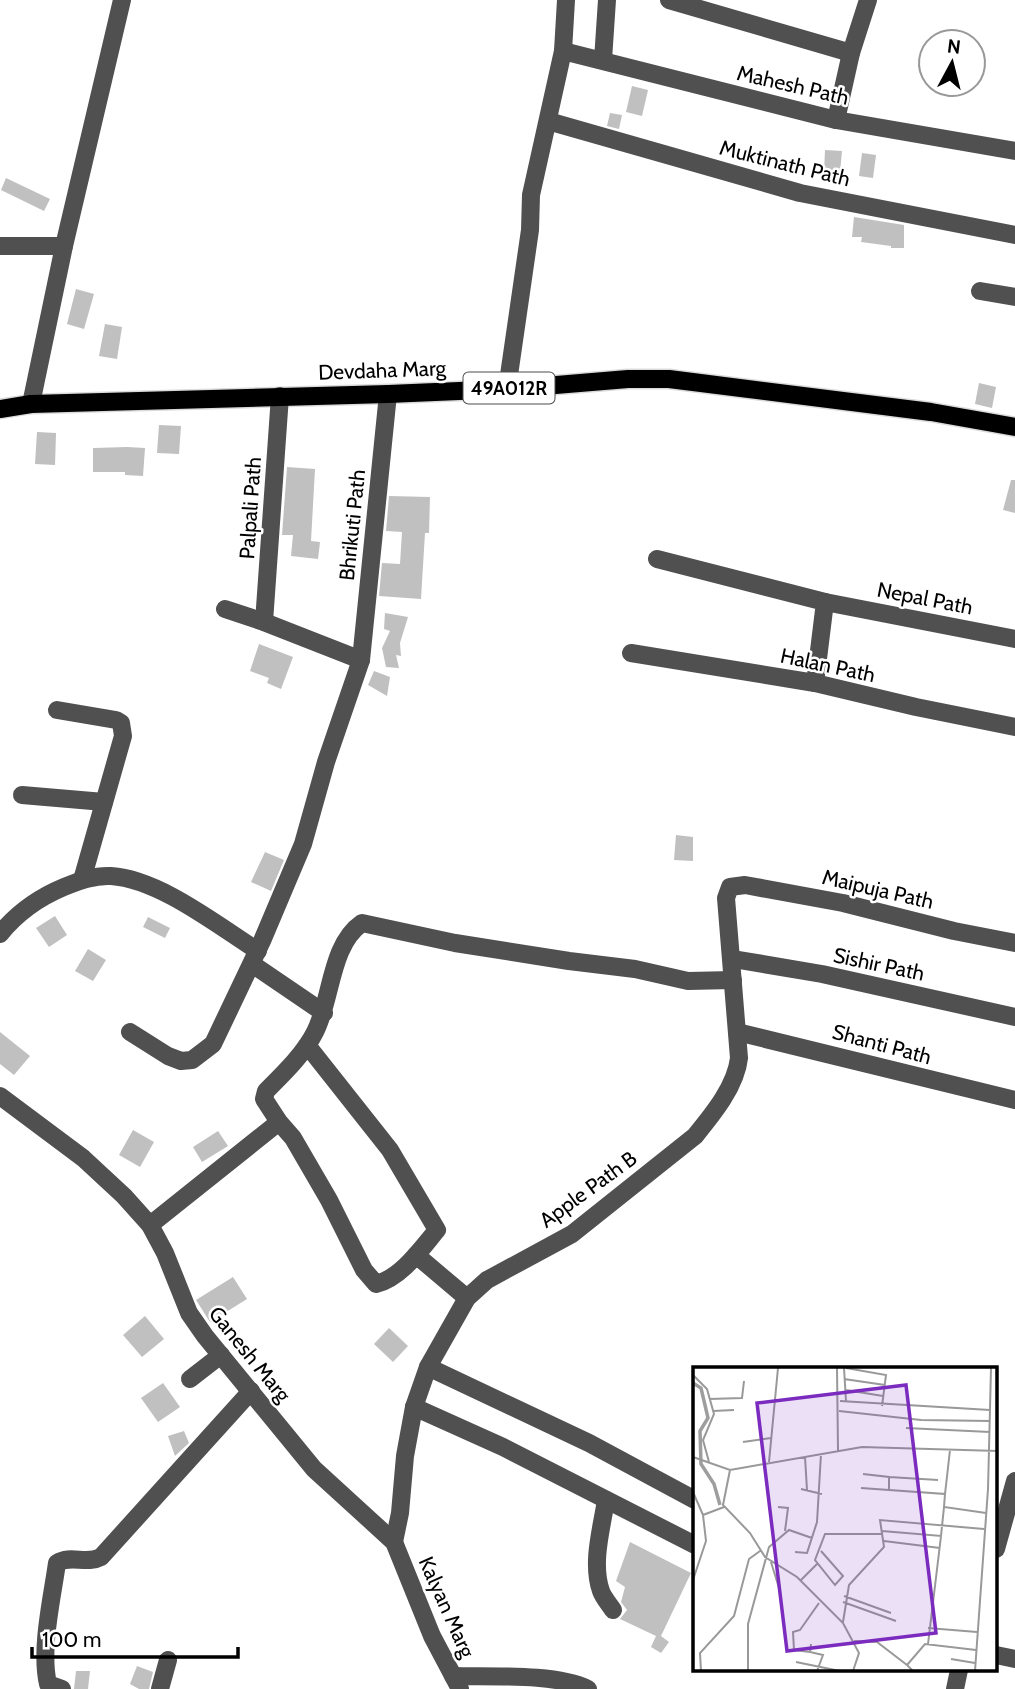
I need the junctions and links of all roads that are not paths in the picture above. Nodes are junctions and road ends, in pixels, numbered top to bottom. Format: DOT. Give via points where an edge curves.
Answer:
graph roads {
  1 [pos="122,0"];
  2 [pos="566,0"];
  3 [pos="607,0"];
  4 [pos="669,0"];
  5 [pos="868,0"];
  6 [pos="563,51"];
  7 [pos="851,53"];
  8 [pos="603,60"];
  9 [pos="836,120"];
  10 [pos="548,121"];
  11 [pos="1015,151"];
  12 [pos="1015,235"];
  13 [pos="0,246"];
  14 [pos="64,246"];
  15 [pos="980,291"];
  16 [pos="1015,297"];
  17 [pos="507,388"];
  18 [pos="388,394"];
  19 [pos="280,396"];
  20 [pos="31,404"];
  21 [pos="0,409"];
  22 [pos="1015,427"];
  23 [pos="657,559"];
  24 [pos="825,602"];
  25 [pos="225,609"];
  26 [pos="264,622"];
  27 [pos="1015,639"];
  28 [pos="631,653"];
  29 [pos="361,660"];
  30 [pos="816,683"];
  31 [pos="57,710"];
  32 [pos="1015,727"];
  33 [pos="22,795"];
  34 [pos="104,802"];
  35 [pos="82,880"];
  36 [pos="730,887"];
  37 [pos="0,934"];
  38 [pos="1015,943"];
  39 [pos="255,957"];
  40 [pos="733,958"];
  41 [pos="733,979"];
  42 [pos="324,1013"];
  43 [pos="1015,1017"];
  44 [pos="130,1031"];
  45 [pos="737,1031"];
  46 [pos="307,1045"];
  47 [pos="0,1096"];
  48 [pos="1015,1100"];
  49 [pos="279,1122"];
  50 [pos="150,1225"];
  51 [pos="416,1255"];
  52 [pos="467,1298"];
  53 [pos="221,1355"];
  54 [pos="428,1367"];
  55 [pos="190,1379"];
  56 [pos="251,1391"];
  57 [pos="414,1407"];
  58 [pos="1015,1481"];
  59 [pos="693,1499"];
  60 [pos="606,1500"];
  61 [pos="394,1542"];
  62 [pos="998,1542"];
  63 [pos="693,1544"];
  64 [pos="613,1610"];
  65 [pos="168,1660"];
  66 [pos="456,1683"];
  67 [pos="62,1689"];
  68 [pos="160,1689"];
  69 [pos="588,1689"];
  1 -- 14 [label="street"];
  2 -- 6 [label="street"];
  3 -- 8 [label="street"];
  4 -- 7 [label="street"];
  5 -- 7 [label="street"];
  6 -- 8 [label="street, Mahesh Path"];
  6 -- 10 [label="street"];
  7 -- 9 [label="street"];
  8 -- 9 [label="street, Mahesh Path"];
  9 -- 11 [label="street, Mahesh Path"];
  10 -- 12 [label="street, Muktinath Path" via="800,193"];
  10 -- 17 [label="street" via="531,195"];
  13 -- 14 [label="street"];
  14 -- 20 [label="street"];
  15 -- 16 [label="street"];
  17 -- 18 [label="main road, Devdaha Marg / 49A012R"];
  17 -- 22 [label="main road, Devdaha Marg / 49A012R" via="669,379"];
  18 -- 19 [label="main road, Devdaha Marg / 49A012R"];
  18 -- 29 [label="street, Bhrikuti Path"];
  19 -- 20 [label="main road, Devdaha Marg / 49A012R"];
  19 -- 26 [label="street, Palpali Path"];
  20 -- 21 [label="main road, Devdaha Marg / 49A012R"];
  23 -- 24 [label="street, Nepal Path"];
  24 -- 27 [label="street, Nepal Path"];
  24 -- 30 [label="street"];
  25 -- 26 [label="street"];
  26 -- 29 [label="street"];
  28 -- 30 [label="street, Halan Path"];
  29 -- 39 [label="street, Bhrikuti Path" via="303,844"];
  30 -- 32 [label="street, Halan Path"];
  31 -- 34 [label="street" via="121,723 123,736"];
  33 -- 34 [label="street"];
  34 -- 35 [label="street"];
  35 -- 37 [label="street" via="45,895"];
  35 -- 39 [label="street" via="109,876 164,892"];
  36 -- 38 [label="street, Maipuja Path" via="745,885 842,903"];
  36 -- 40 [label="street, Apple Path B" via="726,898"];
  39 -- 42 [label="street"];
  39 -- 44 [label="street, Bhrikuti Path" via="213,1044 192,1060 168,1055"];
  40 -- 41 [label="street, Apple Path B"];
  40 -- 43 [label="street, Sishir Path"];
  41 -- 42 [label="street" via="688,981 362,923 350,931"];
  41 -- 45 [label="street, Apple Path B"];
  42 -- 46 [label="street"];
  45 -- 48 [label="street, Shanti Path"];
  45 -- 52 [label="street, Apple Path B" via="738,1070 695,1136 572,1234 487,1280"];
  46 -- 49 [label="street" via="265,1091 264,1099"];
  46 -- 51 [label="street" via="390,1150 437,1230"];
  47 -- 50 [label="street, Ganesh Marg" via="83,1158"];
  49 -- 50 [label="street"];
  49 -- 51 [label="street" via="293,1138 371,1280 376,1284 388,1279"];
  50 -- 53 [label="street, Ganesh Marg" via="189,1313"];
  51 -- 52 [label="street"];
  52 -- 54 [label="street, Apple Path B"];
  53 -- 55 [label="street"];
  53 -- 56 [label="street, Ganesh Marg"];
  54 -- 57 [label="street, Apple Path B"];
  54 -- 59 [label="street" via="589,1443"];
  56 -- 61 [label="street, Ganesh Marg" via="314,1469"];
  56 -- 67 [label="street" via="101,1556 92,1562 70,1559 57,1563 46,1673 48,1684"];
  57 -- 60 [label="street"];
  57 -- 61 [label="street, Apple Path B"];
  58 -- 62 [label="street"];
  60 -- 63 [label="street"];
  60 -- 64 [label="street" via="598,1576 601,1592"];
  61 -- 66 [label="street, Kalyan Marg"];
  65 -- 68 [label="street"];
  66 -- 69 [label="street" via="552,1679"];
}
